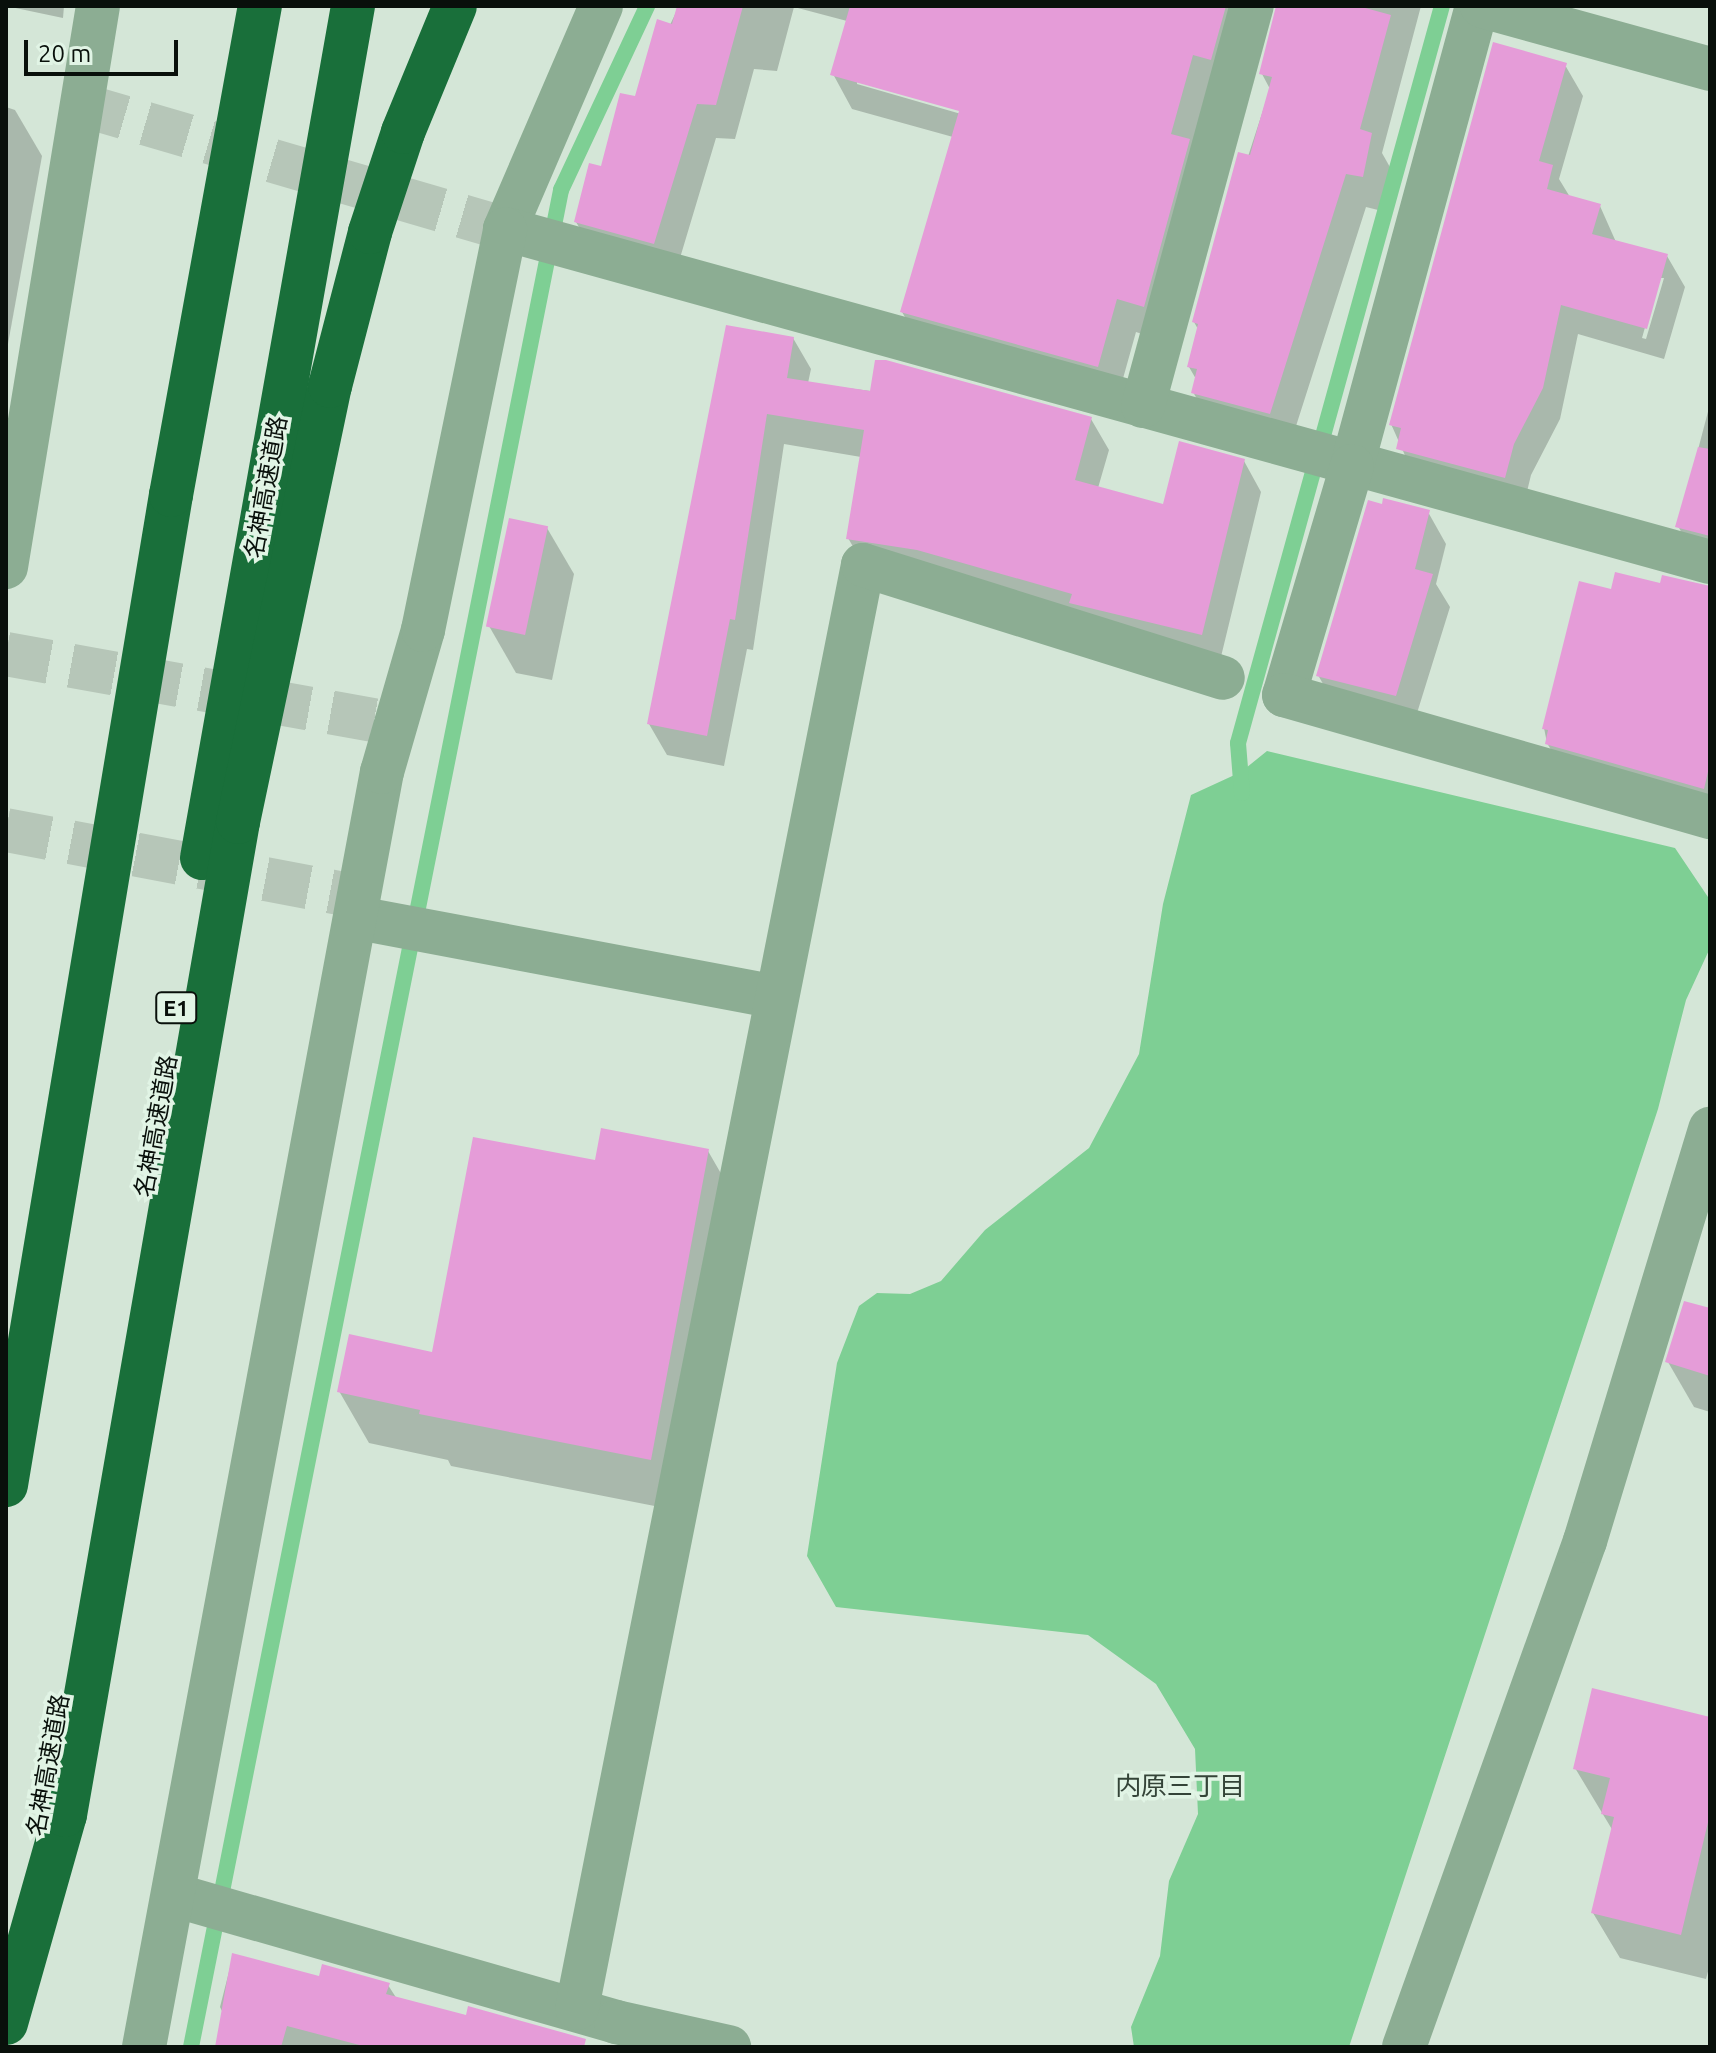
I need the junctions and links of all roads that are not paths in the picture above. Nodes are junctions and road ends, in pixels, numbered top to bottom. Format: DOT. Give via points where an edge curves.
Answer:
graph roads {
  1 [pos="98,6"];
  2 [pos="260,6"];
  3 [pos="353,6"];
  4 [pos="455,6"];
  5 [pos="601,6"];
  6 [pos="1252,6"];
  7 [pos="1479,6"];
  8 [pos="1710,69"];
  9 [pos="535,237"];
  10 [pos="1143,406"];
  11 [pos="1328,459"];
  12 [pos="1710,562"];
  13 [pos="6,567"];
  14 [pos="1223,678"];
  15 [pos="1710,817"];
  16 [pos="395,925"];
  17 [pos="777,997"];
  18 [pos="1710,1129"];
  19 [pos="6,1485"];
  20 [pos="204,1903"];
  21 [pos="6,2011"];
  22 [pos="6,2023"];
  23 [pos="601,2026"];
  24 [pos="144,2047"];
  25 [pos="729,2047"];
  26 [pos="1404,2047"];
  1 -- 13 [label="street"];
  2 -- 19 [label="highway" via="168,510"];
  3 -- 21 [label="highway, 名神高速道路 / E1" via="256,537"];
  4 -- 22 [label="highway" via="388,175 330,386 238,822 65,1815"];
  5 -- 9 [label="street"];
  6 -- 10 [label="street"];
  7 -- 8 [label="street"];
  7 -- 11 [label="street"];
  9 -- 10 [label="street"];
  9 -- 16 [label="street" via="382,772"];
  10 -- 11 [label="street"];
  11 -- 12 [label="street"];
  11 -- 15 [label="street" via="1284,695"];
  14 -- 17 [label="street" via="863,565"];
  16 -- 17 [label="street"];
  16 -- 20 [label="street"];
  17 -- 23 [label="street"];
  18 -- 26 [label="street" via="1585,1541"];
  20 -- 23 [label="street"];
  20 -- 24 [label="street"];
  23 -- 25 [label="street"];
}
